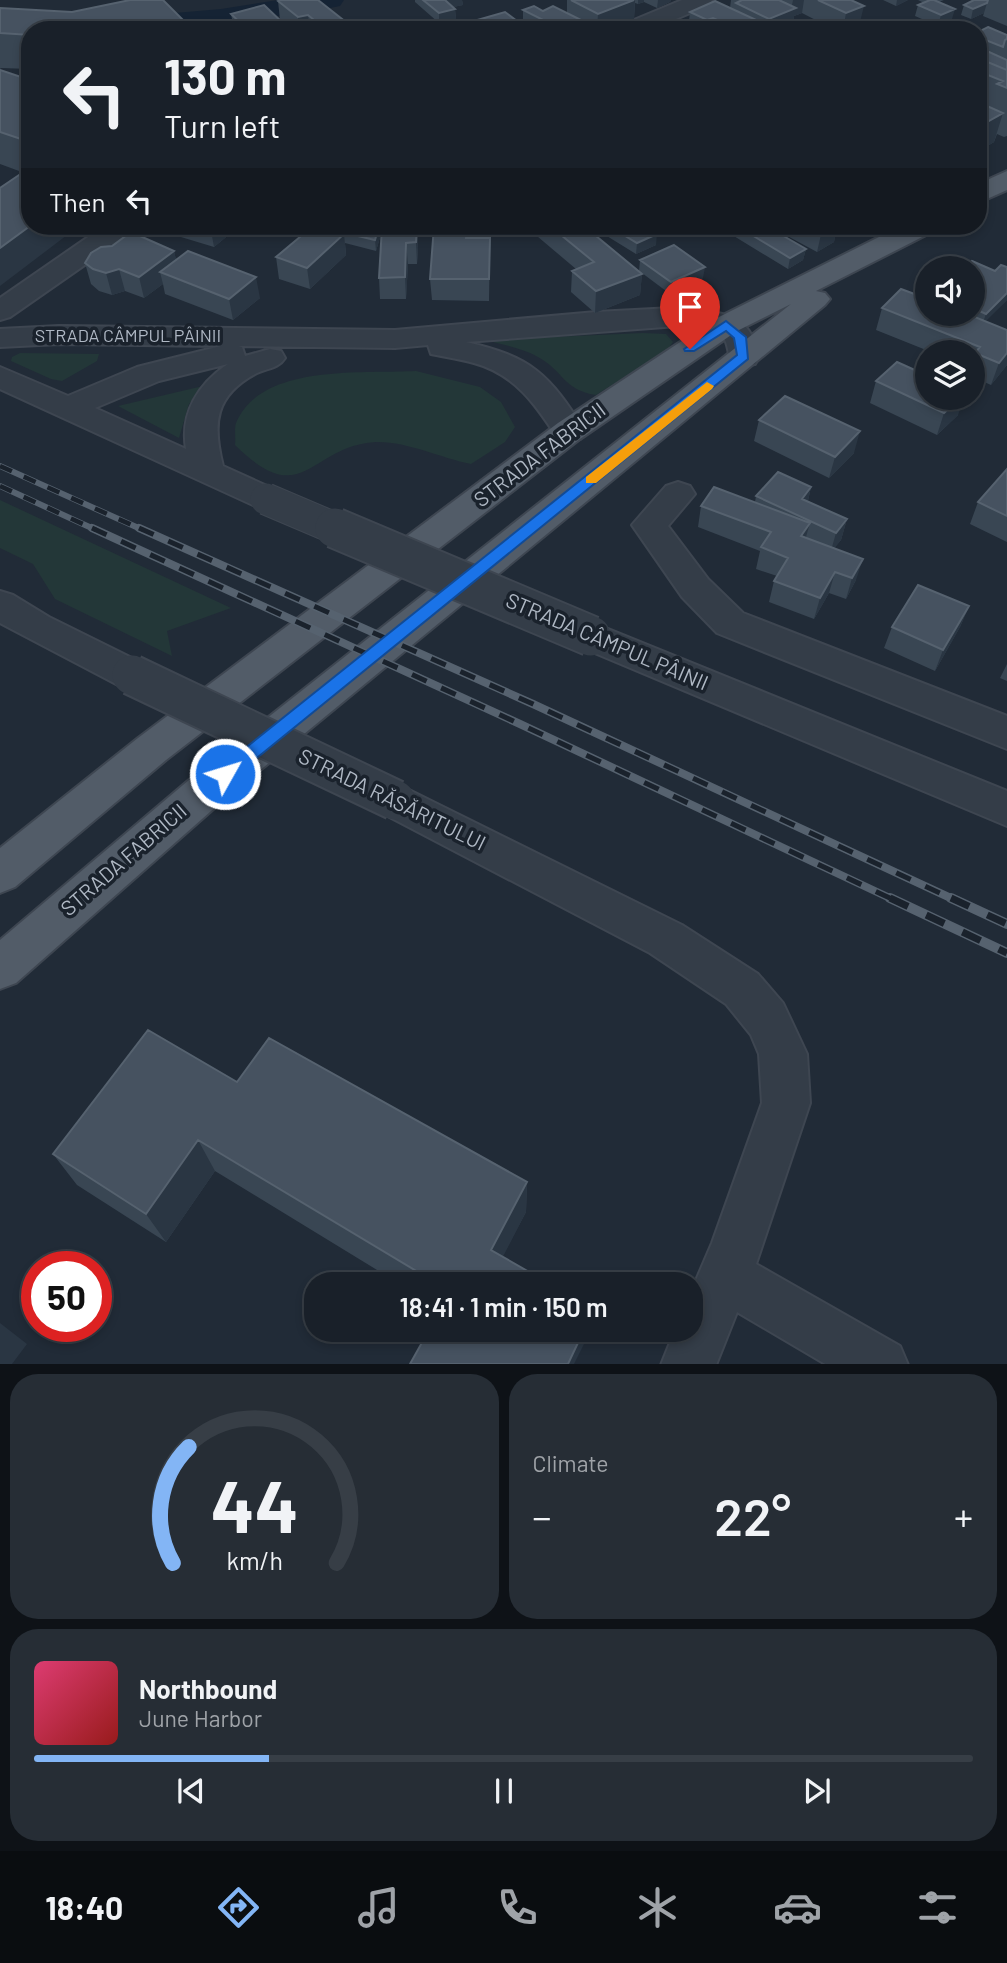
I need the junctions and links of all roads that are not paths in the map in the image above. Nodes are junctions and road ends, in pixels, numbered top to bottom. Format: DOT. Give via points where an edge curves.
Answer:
graph roads {
  1 [pos="701,0"];
  2 [pos="651,21"];
  3 [pos="1007,179"];
  4 [pos="987,190"];
  5 [pos="109,235"];
  6 [pos="906,235"];
  7 [pos="0,311"];
  8 [pos="0,338"];
  9 [pos="395,339"];
  10 [pos="340,340"];
  11 [pos="735,341"];
  12 [pos="0,377"];
  13 [pos="70,407"];
  14 [pos="569,431"];
  15 [pos="208,472"];
  16 [pos="678,494"];
  17 [pos="2,610"];
  18 [pos="1007,733"];
  19 [pos="1007,809"];
  20 [pos="0,874"];
  21 [pos="0,968"];
  22 [pos="726,1276"];
  23 [pos="688,1364"];
  24 [pos="881,1364"];
  1 -- 2 [label="street"];
  3 -- 4 [label="main road"];
  5 -- 7 [label="street"];
  6 -- 11 [label="main road, STRADA FABRICII"];
  8 -- 10 [label="street, STRADA CÂMPUL PÂINII"];
  9 -- 10 [label="street, STRADA CÂMPUL PÂINII"];
  9 -- 11 [label="street, STRADA CÂMPUL PÂINII" via="692,316"];
  9 -- 14 [label="street, STRADA CÂMPUL PÂINII" via="485,355 511,366 547,395"];
  10 -- 13 [label="street, STRADA CÂMPUL PÂINII" via="211,356 170,366"];
  10 -- 15 [label="street, STRADA CÂMPUL PÂINII" via="262,360 220,385 201,419"];
  11 -- 14 [label="main road, STRADA FABRICII"];
  11 -- 21 [label="main road, STRADA FABRICII"];
  12 -- 13 [label="street, STRADA CÂMPUL PÂINII"];
  13 -- 15 [label="street, STRADA CÂMPUL PÂINII"];
  14 -- 20 [label="main road, STRADA FABRICII" via="152,749"];
  15 -- 19 [label="street, STRADA CÂMPUL PÂINII, bridge"];
  16 -- 18 [label="street" via="649,525 695,588 730,623"];
  17 -- 22 [label="street, STRADA RĂSĂRITULUI, bridge" via="396,800 666,939 742,989 767,1018 783,1054 786,1103"];
  22 -- 23 [label="street, STRADA RĂSĂRITULUI"];
  22 -- 24 [label="street"];
}
